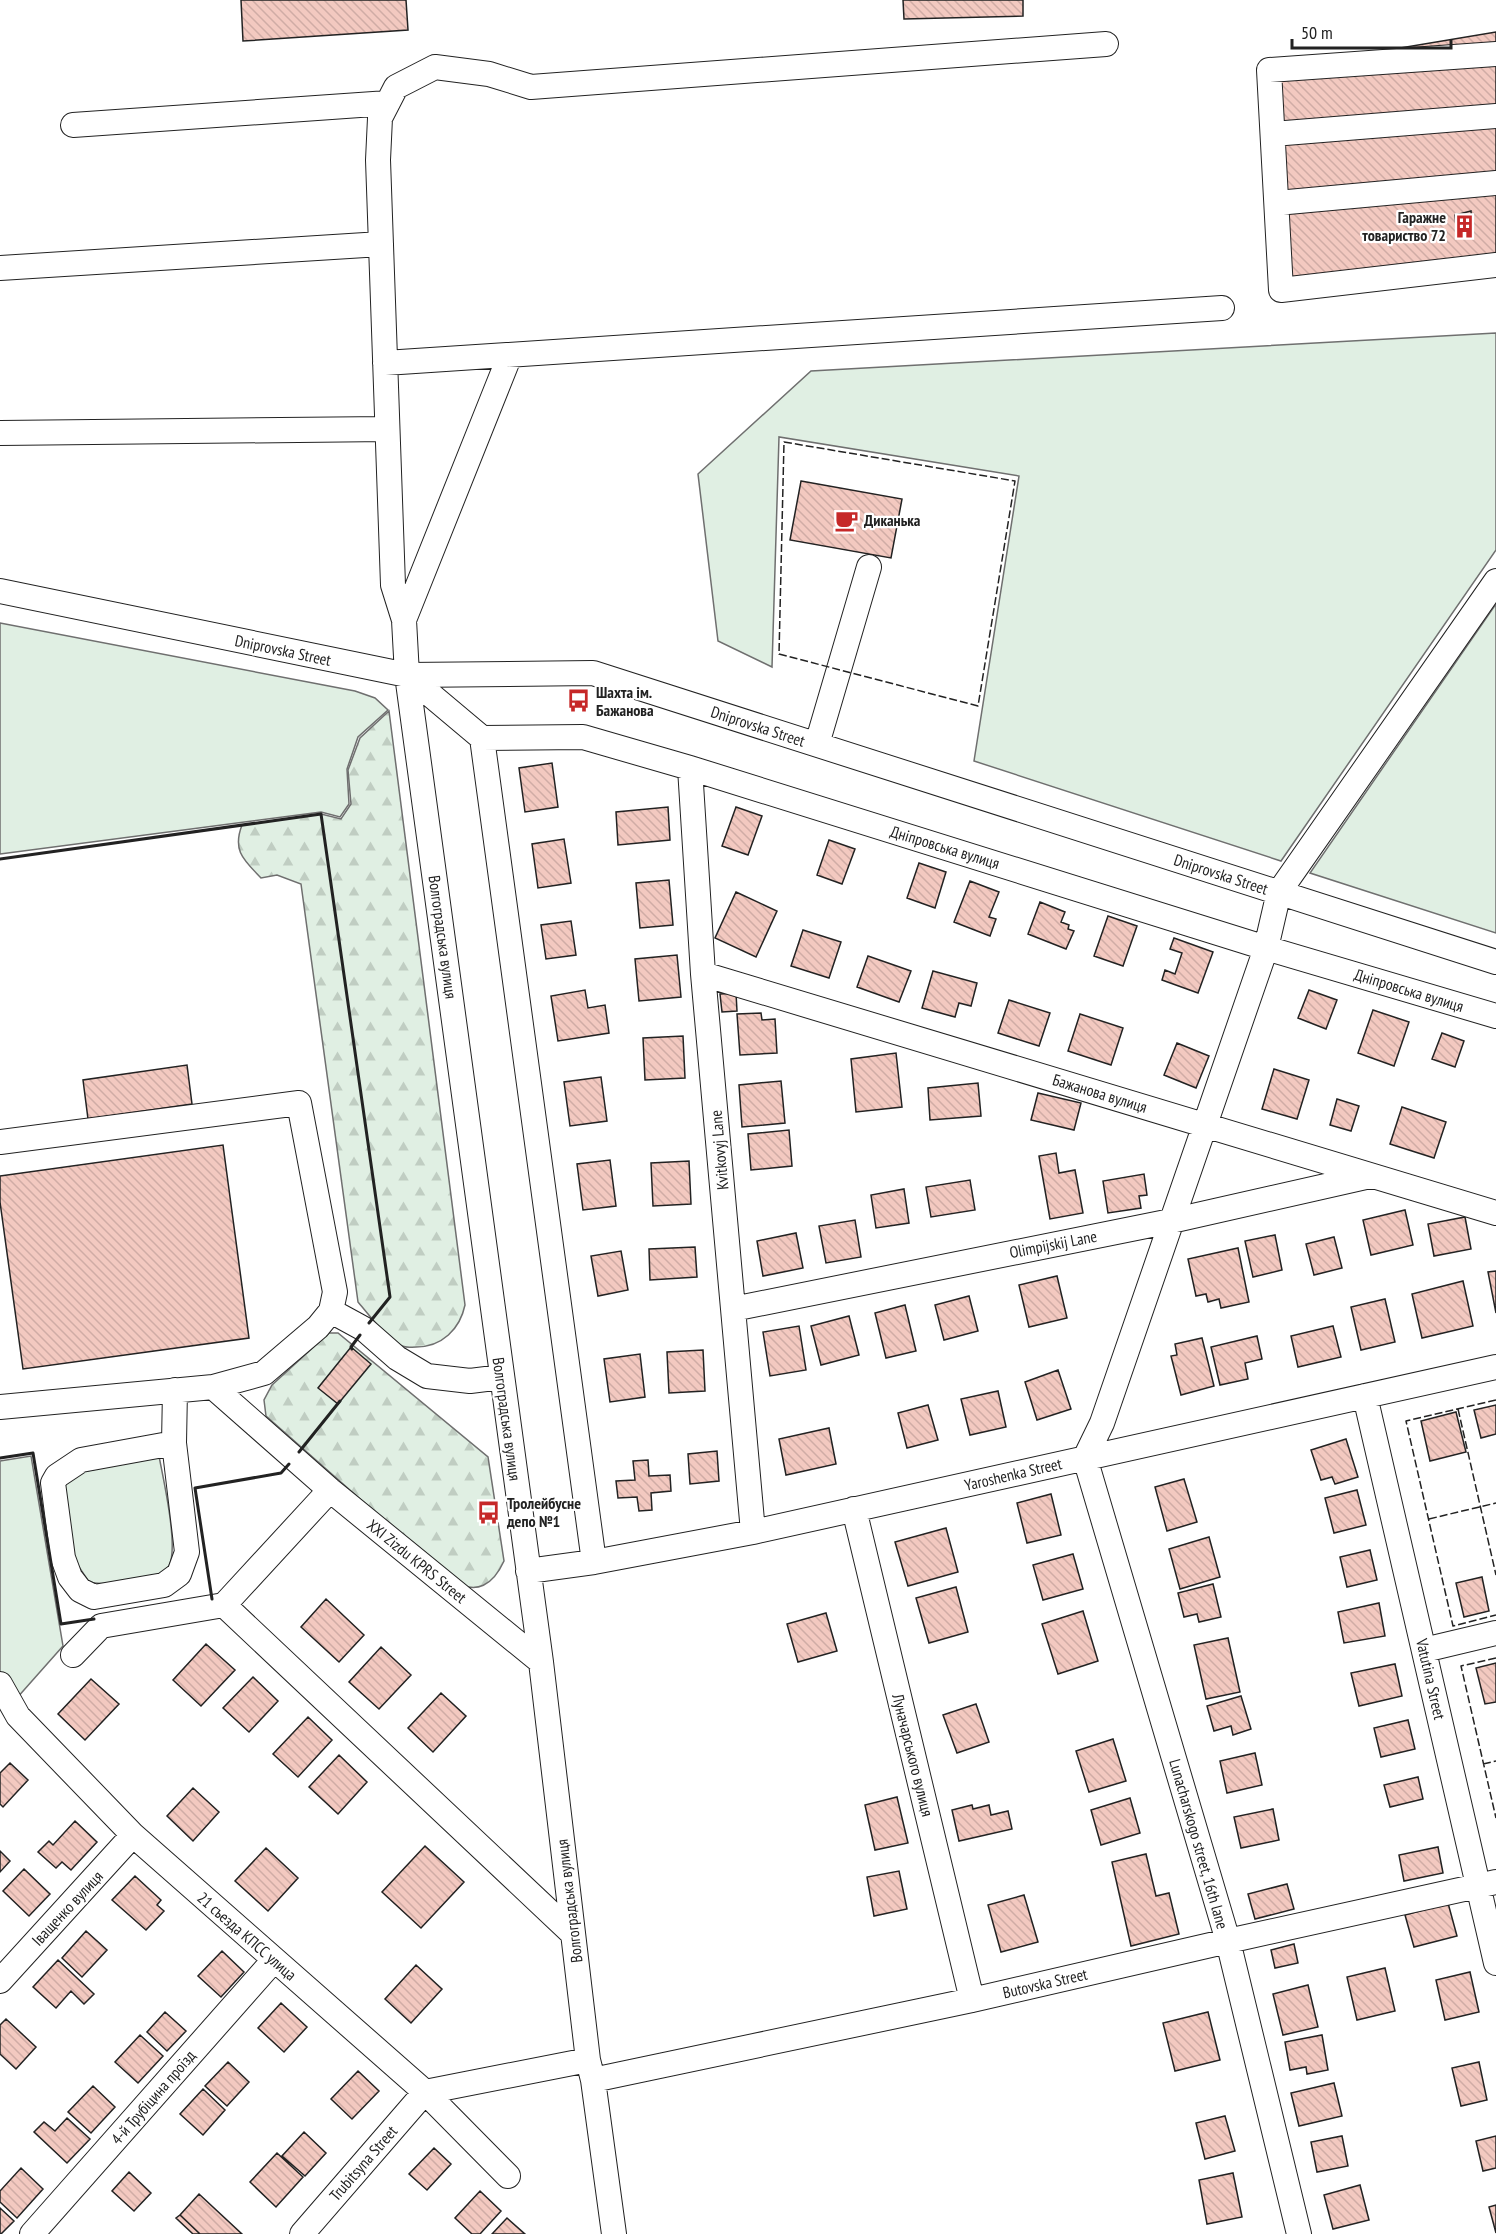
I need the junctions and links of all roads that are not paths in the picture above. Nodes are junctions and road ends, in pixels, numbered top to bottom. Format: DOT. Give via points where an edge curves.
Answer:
graph roads {
  1 [pos="1106,44"];
  2 [pos="1496,54"];
  3 [pos="388,103"];
  4 [pos="1496,116"];
  5 [pos="73,125"];
  6 [pos="1272,134"];
  7 [pos="1496,183"];
  8 [pos="1277,203"];
  9 [pos="381,244"];
  10 [pos="1496,265"];
  11 [pos="0,268"];
  12 [pos="1222,308"];
  13 [pos="510,355"];
  14 [pos="385,363"];
  15 [pos="387,429"];
  16 [pos="0,433"];
  17 [pos="869,567"];
  18 [pos="1496,581"];
  19 [pos="0,591"];
  20 [pos="404,620"];
  21 [pos="407,675"];
  22 [pos="482,738"];
  23 [pos="817,744"];
  24 [pos="690,768"];
  25 [pos="1279,892"];
  26 [pos="1266,948"];
  27 [pos="1496,962"];
  28 [pos="703,974"];
  29 [pos="1496,1016"];
  30 [pos="1205,1125"];
  31 [pos="0,1142"];
  32 [pos="1372,1175"];
  33 [pos="1496,1213"];
  34 [pos="1171,1221"];
  35 [pos="733,1309"];
  36 [pos="331,1311"];
  37 [pos="1496,1366"];
  38 [pos="502,1377"];
  39 [pos="213,1387"];
  40 [pos="174,1390"];
  41 [pos="1365,1396"];
  42 [pos="0,1407"];
  43 [pos="174,1443"];
  44 [pos="1085,1458"];
  45 [pos="330,1490"];
  46 [pos="854,1509"];
  47 [pos="753,1532"];
  48 [pos="594,1562"];
  49 [pos="528,1570"];
  50 [pos="224,1605"];
  51 [pos="1496,1633"];
  52 [pos="1424,1650"];
  53 [pos="73,1656"];
  54 [pos="541,1662"];
  55 [pos="0,1684"];
  56 [pos="134,1836"];
  57 [pos="1487,1884"];
  58 [pos="573,1934"];
  59 [pos="1228,1941"];
  60 [pos="274,1960"];
  61 [pos="1496,1963"];
  62 [pos="0,1981"];
  63 [pos="972,2000"];
  64 [pos="590,2070"];
  65 [pos="425,2092"];
  66 [pos="508,2176"];
  67 [pos="32,2234"];
  68 [pos="302,2234"];
  69 [pos="614,2234"];
  70 [pos="1299,2234"];
  1 -- 3 [label="street" via="531,87 489,74 435,67 396,87"];
  2 -- 6 [label="street" via="1269,70"];
  3 -- 5 [label="street"];
  3 -- 9 [label="street" via="380,118"];
  4 -- 6 [label="street"];
  6 -- 8 [label="street"];
  7 -- 8 [label="street"];
  8 -- 10 [label="street" via="1281,290"];
  9 -- 11 [label="street"];
  9 -- 14 [label="street"];
  12 -- 13 [label="street"];
  13 -- 14 [label="street"];
  13 -- 20 [label="street"];
  14 -- 15 [label="street"];
  15 -- 16 [label="street"];
  15 -- 20 [label="street" via="393,585"];
  17 -- 23 [label="street"];
  18 -- 25 [label="street"];
  19 -- 21 [label="street, Dniprovska Street"];
  20 -- 21 [label="street, Волгоградська вулиця"];
  21 -- 22 [label="street"];
  21 -- 23 [label="street, Dniprovska Street" via="593,673"];
  21 -- 38 [label="street, Волгоградська вулиця"];
  22 -- 24 [label="street, Дніпровська вулиця" via="583,737"];
  22 -- 48 [label="street"];
  23 -- 25 [label="street, Dniprovska Street"];
  24 -- 26 [label="street, Дніпровська вулиця"];
  24 -- 28 [label="street, Kvitkovyj Lane"];
  25 -- 26 [label="street"];
  25 -- 27 [label="street, Dniprovska Street"];
  26 -- 29 [label="street, Дніпровська вулиця"];
  26 -- 30 [label="street"];
  28 -- 30 [label="street, Бажанова вулиця"];
  28 -- 35 [label="street, Kvitkovyj Lane"];
  30 -- 32 [label="street, Бажанова вулиця"];
  30 -- 34 [label="street"];
  31 -- 36 [label="street" via="299,1103 336,1292"];
  32 -- 33 [label="street, Бажанова вулиця"];
  32 -- 34 [label="street, Olimpijskij Lane"];
  34 -- 35 [label="street, Olimpijskij Lane"];
  34 -- 44 [label="street" via="1102,1423"];
  35 -- 47 [label="street, Kvitkovyj Lane"];
  36 -- 38 [label="street" via="364,1329 397,1358 427,1376 470,1381"];
  36 -- 39 [label="street" via="264,1373"];
  37 -- 41 [label="street, Yaroshenka Street"];
  38 -- 49 [label="street, Волгоградська вулиця"];
  39 -- 40 [label="street"];
  39 -- 45 [label="street, XXI Zizdu KPRS Street"];
  40 -- 42 [label="street"];
  40 -- 43 [label="street"];
  41 -- 44 [label="street, Yaroshenka Street"];
  41 -- 52 [label="street, Vatutina Street"];
  43 -- 43 [label="street" via="187,1552 179,1574 164,1585 94,1597 80,1590 63,1558 52,1483 81,1460"];
  44 -- 46 [label="street, Yaroshenka Street"];
  44 -- 59 [label="street, Lunacharskogo street, 16th lane"];
  45 -- 50 [label="street"];
  45 -- 54 [label="street, XXI Zizdu KPRS Street"];
  46 -- 47 [label="street, Yaroshenka Street"];
  46 -- 63 [label="street, Луначарського вулиця"];
  47 -- 48 [label="street, Yaroshenka Street"];
  48 -- 49 [label="street, Yaroshenka Street"];
  49 -- 54 [label="street, Волгоградська вулиця"];
  50 -- 53 [label="street" via="101,1626"];
  50 -- 58 [label="street"];
  51 -- 52 [label="street"];
  52 -- 57 [label="street, Vatutina Street"];
  54 -- 58 [label="street, Волгоградська вулиця"];
  55 -- 56 [label="street, 21 съезда КПСС улица" via="18,1716"];
  56 -- 60 [label="street, 21 съезда КПСС улица"];
  56 -- 62 [label="street, Іващенко вулиця"];
  57 -- 59 [label="street, Butovska Street"];
  57 -- 61 [label="street, Vatutina Street"];
  58 -- 64 [label="street, Волгоградська вулиця"];
  59 -- 63 [label="street, Butovska Street"];
  59 -- 70 [label="street, Lunacharskogo street, 16th lane"];
  60 -- 65 [label="street, 21 съезда КПСС улица"];
  60 -- 67 [label="street, 4-й Трубіцина проїзд"];
  63 -- 64 [label="street, Butovska Street"];
  64 -- 65 [label="street, Butovska Street"];
  64 -- 69 [label="street, Волгоградська вулиця"];
  65 -- 66 [label="street, 21 съезда КПСС улица"];
  65 -- 68 [label="street, Trubitsyna Street"];
}
